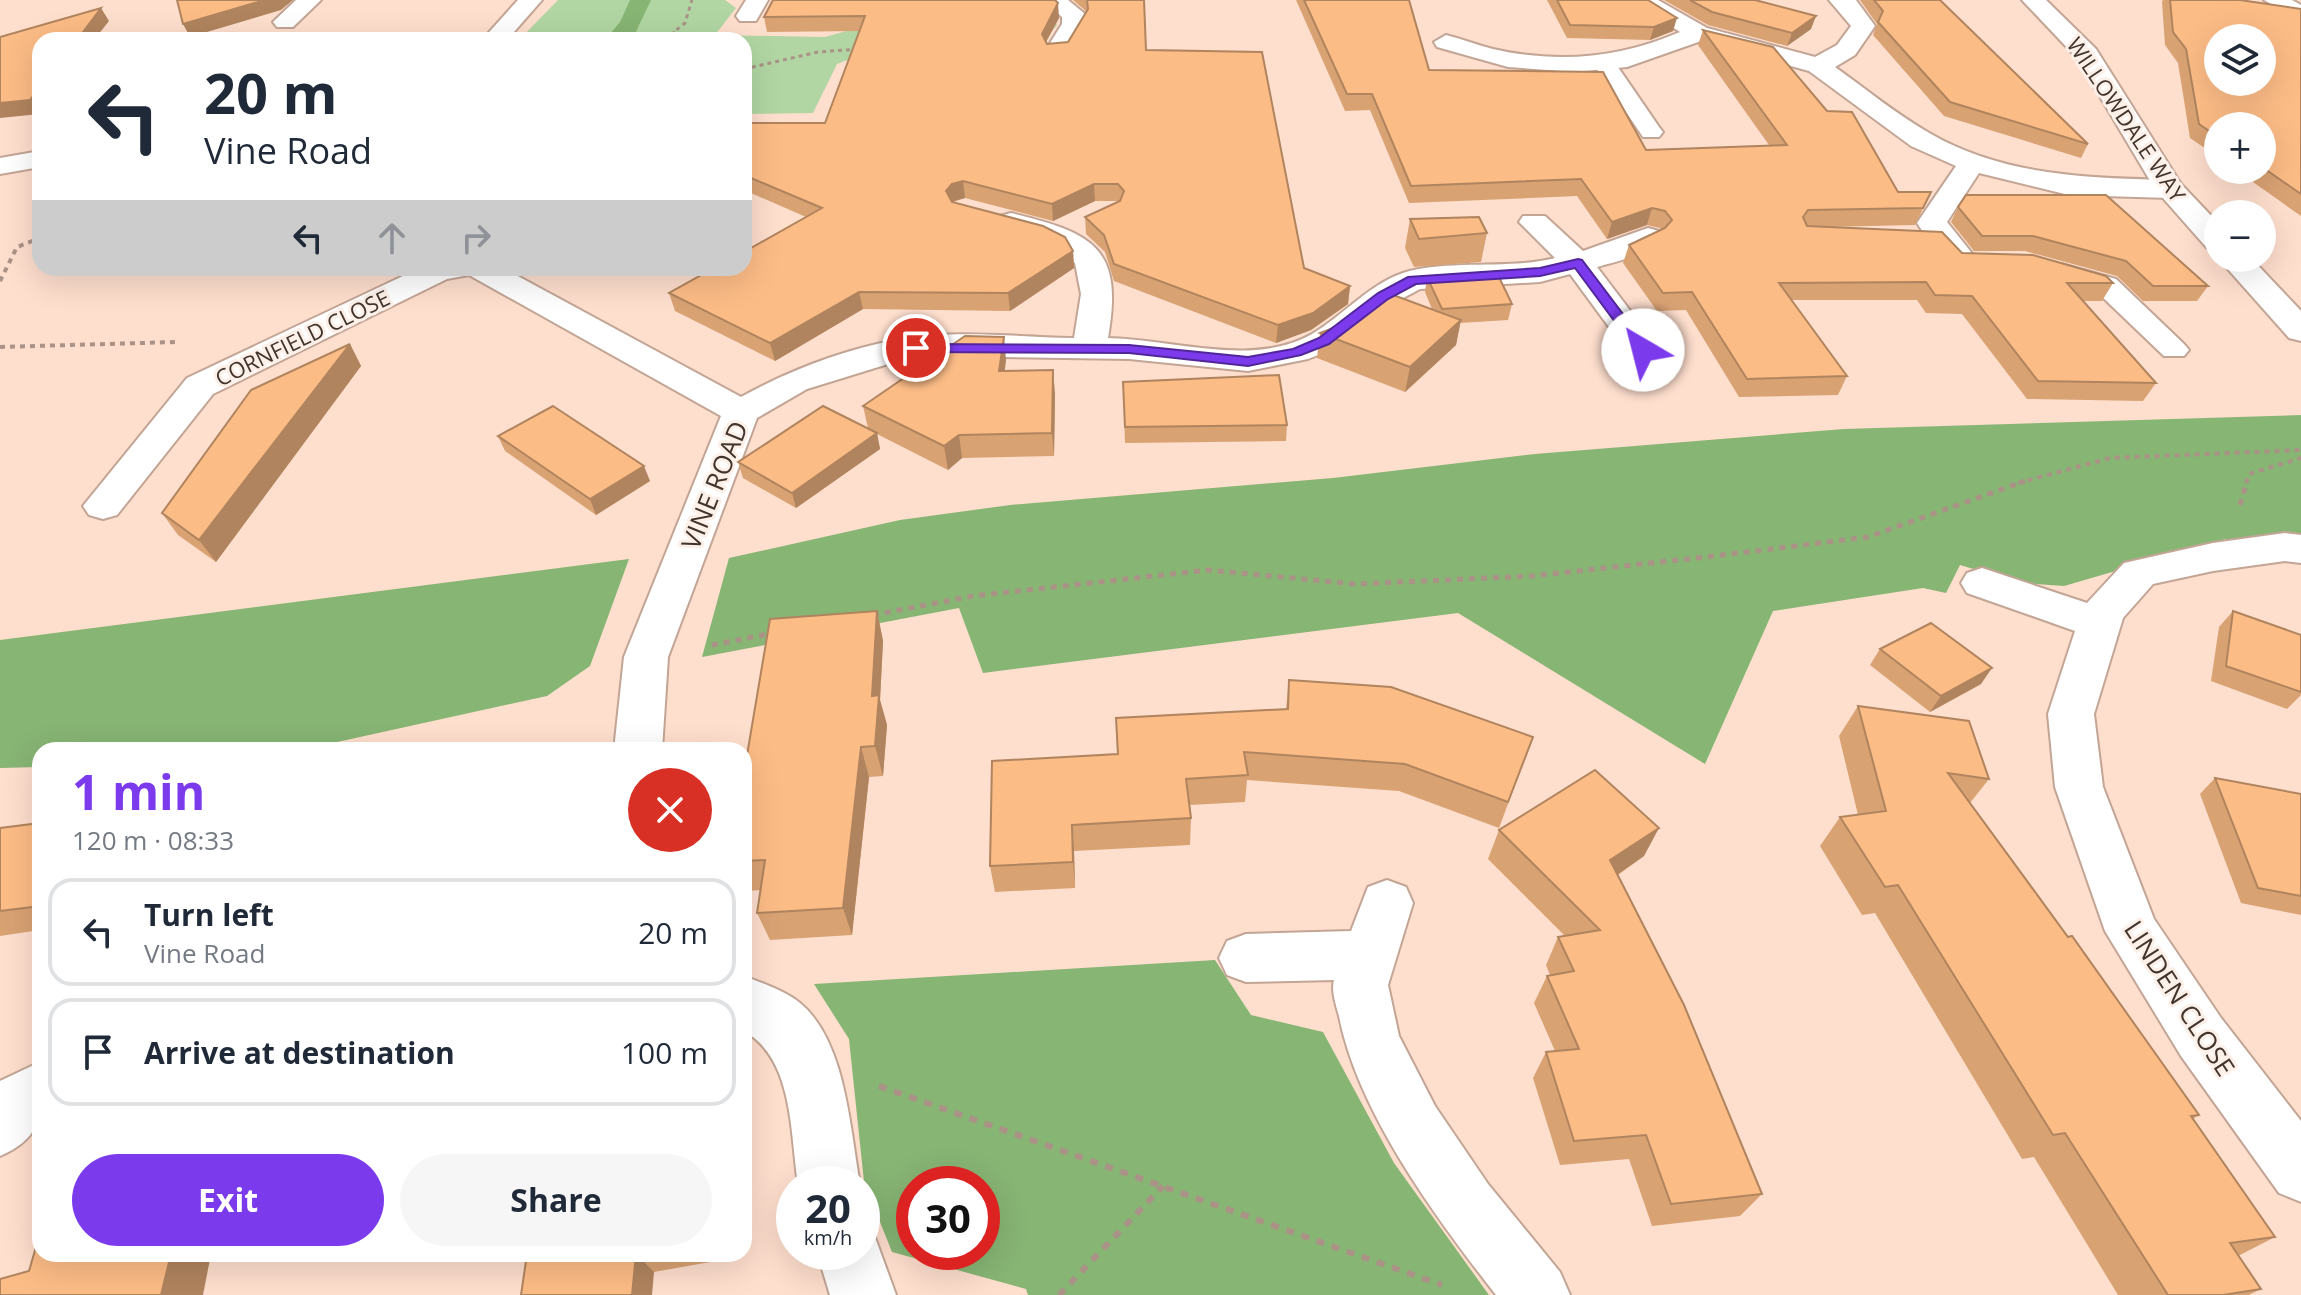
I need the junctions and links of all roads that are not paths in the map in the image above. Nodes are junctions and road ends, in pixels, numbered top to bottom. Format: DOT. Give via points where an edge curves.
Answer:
graph roads {
  1 [pos="310,0"];
  2 [pos="531,0"];
  3 [pos="1053,0"];
  4 [pos="1641,0"];
  5 [pos="1840,0"];
  6 [pos="2033,0"];
  7 [pos="2275,0"];
  8 [pos="2301,14"];
  9 [pos="285,22"];
  10 [pos="501,32"];
  11 [pos="1699,33"];
  12 [pos="1446,42"];
  13 [pos="1031,49"];
  14 [pos="1479,56"];
  15 [pos="1603,62"];
  16 [pos="1818,66"];
  17 [pos="1449,70"];
  18 [pos="1651,132"];
  19 [pos="32,160"];
  20 [pos="1972,163"];
  21 [pos="0,166"];
  22 [pos="2170,189"];
  23 [pos="981,214"];
  24 [pos="1534,222"];
  25 [pos="2204,226"];
  26 [pos="1648,237"];
  27 [pos="1902,237"];
  28 [pos="1954,250"];
  29 [pos="1994,262"];
  30 [pos="1578,263"];
  31 [pos="2038,266"];
  32 [pos="2247,272"];
  33 [pos="429,276"];
  34 [pos="494,276"];
  35 [pos="2301,331"];
  36 [pos="1089,348"];
  37 [pos="1643,350"];
  38 [pos="2174,350"];
  39 [pos="741,412"];
  40 [pos="103,506"];
  41 [pos="2301,549"];
  42 [pos="1982,583"];
  43 [pos="2099,623"];
  44 [pos="639,742"];
  45 [pos="1246,958"];
  46 [pos="752,1006"];
  47 [pos="826,1166"];
  48 [pos="2301,1171"];
  49 [pos="855,1270"];
  50 [pos="863,1295"];
  51 [pos="1537,1295"];
  1 -- 9 [label="street"];
  2 -- 10 [label="street"];
  3 -- 13 [label="street" via="1073,14 1069,52"];
  4 -- 11 [label="street"];
  5 -- 16 [label="street" via="1863,26 1846,50"];
  6 -- 22 [label="street, WILLOWDALE WAY" via="2087,54"];
  7 -- 8 [label="street"];
  11 -- 15 [label="street" via="1660,49"];
  11 -- 16 [label="street"];
  12 -- 14 [label="street"];
  14 -- 15 [label="street"];
  14 -- 17 [label="street"];
  15 -- 18 [label="lane"];
  16 -- 20 [label="street" via="1921,140"];
  19 -- 21 [label="street"];
  20 -- 22 [label="street" via="2069,186"];
  20 -- 28 [label="street" via="1932,223"];
  22 -- 25 [label="street, WILLOWDALE WAY"];
  23 -- 36 [label="street" via="1069,228 1094,270 1099,301"];
  24 -- 30 [label="street"];
  26 -- 30 [label="street, VINE ROAD"];
  27 -- 28 [label="street"];
  28 -- 29 [label="lane"];
  30 -- 36 [label="street, VINE ROAD" via="1540,272 1413,280 1324,341 1248,361"];
  30 -- 37 [label="street"];
  31 -- 38 [label="lane" via="2106,285"];
  32 -- 35 [label="street"];
  33 -- 40 [label="street, CORNFIELD CLOSE" via="200,386"];
  34 -- 39 [label="street"];
  36 -- 39 [label="street, VINE ROAD" via="897,350 795,382"];
  39 -- 44 [label="street, VINE ROAD" via="646,657"];
  41 -- 43 [label="street, LINDEN CLOSE" via="2285,547 2139,573"];
  42 -- 43 [label="street"];
  43 -- 48 [label="street, LINDEN CLOSE" via="2071,714 2079,787 2132,931 2201,1037"];
  45 -- 51 [label="street" via="1378,929 1360,985 1372,1041 1414,1127 1466,1206"];
  46 -- 47 [label="street" via="781,1022 808,1061"];
  49 -- 50 [label="street"];
}
